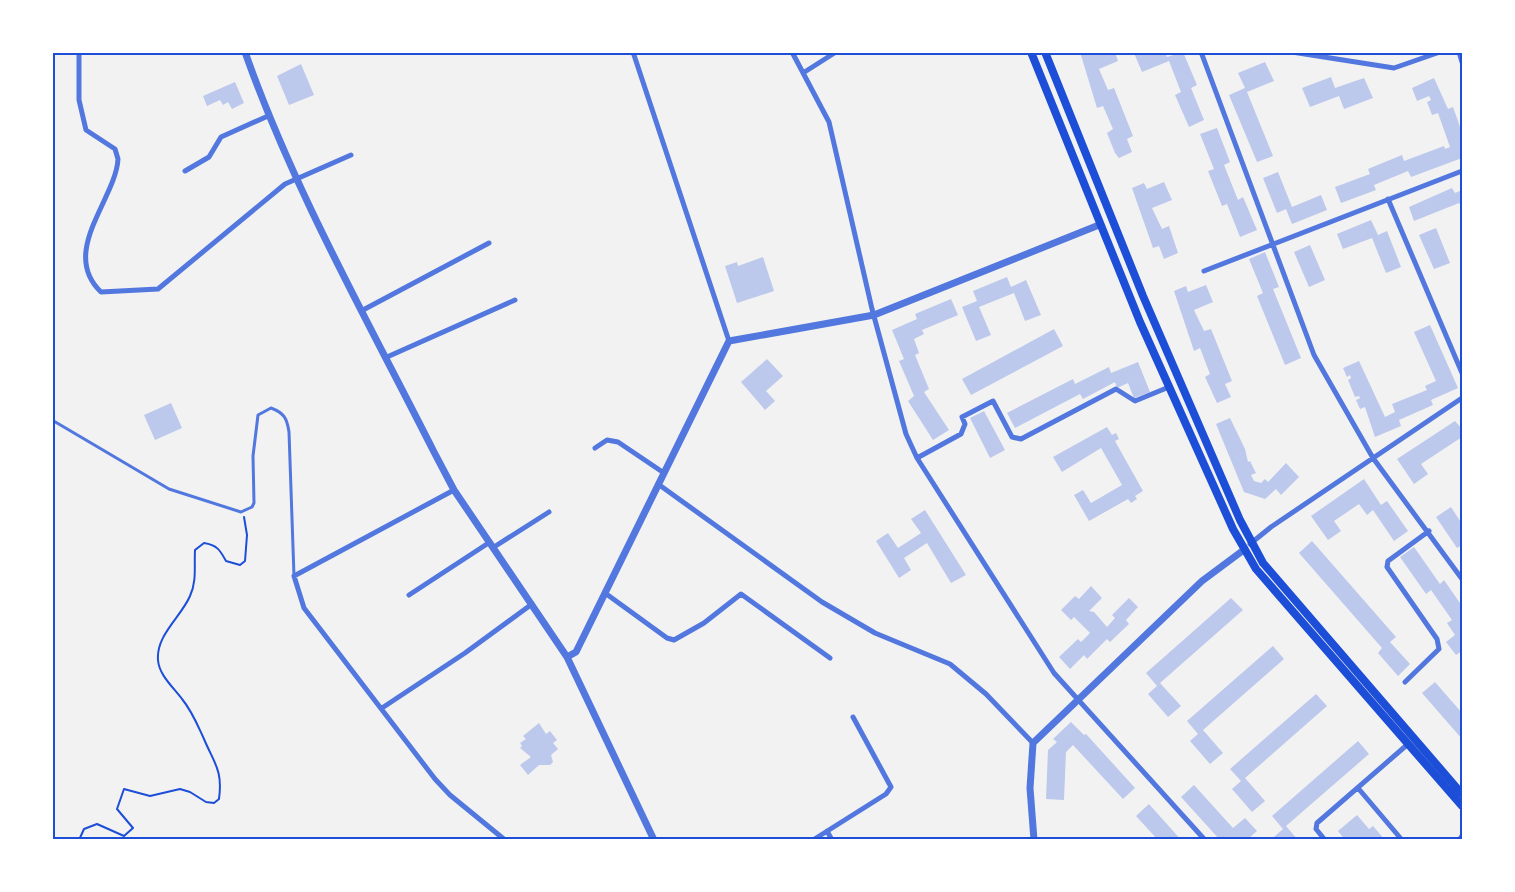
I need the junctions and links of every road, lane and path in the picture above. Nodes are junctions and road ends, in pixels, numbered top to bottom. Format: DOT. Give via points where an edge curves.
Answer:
graph roads {
  1 [pos="79,52"];
  2 [pos="245,52"];
  3 [pos="633,52"];
  4 [pos="792,52"];
  5 [pos="836,52"];
  6 [pos="1031,52"];
  7 [pos="1045,52"];
  8 [pos="1201,52"];
  9 [pos="1292,52"];
  10 [pos="1440,52"];
  11 [pos="1459,52"];
  12 [pos="1462,62"];
  13 [pos="803,73"];
  14 [pos="268,116"];
  15 [pos="351,155"];
  16 [pos="185,171"];
  17 [pos="1462,171"];
  18 [pos="295,178"];
  19 [pos="1388,199"];
  20 [pos="1099,225"];
  21 [pos="489,243"];
  22 [pos="1273,244"];
  23 [pos="1204,270"];
  24 [pos="515,300"];
  25 [pos="363,310"];
  26 [pos="874,315"];
  27 [pos="729,341"];
  28 [pos="387,357"];
  29 [pos="1462,373"];
  30 [pos="1169,387"];
  31 [pos="1462,399"];
  32 [pos="52,420"];
  33 [pos="595,448"];
  34 [pos="917,458"];
  35 [pos="1374,458"];
  36 [pos="664,473"];
  37 [pos="657,484"];
  38 [pos="454,490"];
  39 [pos="241,512"];
  40 [pos="549,512"];
  41 [pos="1429,531"];
  42 [pos="492,544"];
  43 [pos="1248,546"];
  44 [pos="294,576"];
  45 [pos="1462,579"];
  46 [pos="605,593"];
  47 [pos="409,595"];
  48 [pos="532,604"];
  49 [pos="567,657"];
  50 [pos="831,658"];
  51 [pos="1405,682"];
  52 [pos="1077,700"];
  53 [pos="381,708"];
  54 [pos="853,717"];
  55 [pos="1033,743"];
  56 [pos="1408,744"];
  57 [pos="1358,788"];
  58 [pos="1462,794"];
  59 [pos="1462,806"];
  60 [pos="827,831"];
  61 [pos="1462,836"];
  62 [pos="79,840"];
  63 [pos="505,840"];
  64 [pos="654,840"];
  65 [pos="813,840"];
  66 [pos="832,840"];
  67 [pos="1034,840"];
  68 [pos="1205,840"];
  69 [pos="1325,840"];
  70 [pos="1402,840"];
  71 [pos="1459,840"];
  1 -- 18 [label="street" via="79,100 86,130 115,149 118,159 88,236 89,272 101,292 158,289"];
  2 -- 14 [label="street"];
  3 -- 27 [label="street"];
  4 -- 13 [label="street"];
  5 -- 13 [label="street"];
  6 -- 20 [label="main road"];
  7 -- 43 [label="main road"];
  8 -- 22 [label="street"];
  9 -- 10 [label="street" via="1395,68"];
  11 -- 12 [label="street"];
  13 -- 26 [label="street" via="829,122"];
  14 -- 16 [label="street" via="221,137 209,157"];
  14 -- 18 [label="street"];
  15 -- 18 [label="street"];
  17 -- 19 [label="street"];
  18 -- 25 [label="street"];
  19 -- 22 [label="street"];
  19 -- 29 [label="street"];
  20 -- 26 [label="street"];
  20 -- 30 [label="main road"];
  21 -- 25 [label="street"];
  22 -- 23 [label="street"];
  22 -- 35 [label="street" via="1314,356"];
  24 -- 28 [label="street"];
  25 -- 28 [label="street"];
  26 -- 27 [label="street"];
  26 -- 34 [label="street" via="906,434"];
  27 -- 36 [label="street"];
  28 -- 38 [label="street"];
  30 -- 34 [label="street" via="1135,401 1116,389 1021,439 1012,437 993,401 962,417 965,424 961,434"];
  30 -- 43 [label="main road"];
  31 -- 35 [label="street"];
  32 -- 39 [label="lane" via="170,489"];
  33 -- 36 [label="street" via="607,440 618,442"];
  34 -- 52 [label="street" via="1054,673"];
  35 -- 41 [label="street"];
  35 -- 43 [label="street"];
  36 -- 37 [label="street"];
  37 -- 46 [label="street"];
  37 -- 55 [label="street" via="822,602 875,633 950,664 986,694"];
  38 -- 42 [label="street"];
  38 -- 44 [label="street"];
  39 -- 44 [label="lane" via="254,503 253,456 258,416 271,408 285,415 289,432"];
  39 -- 62 [label="path" via="246,522 245,561 240,565 226,561 214,545 204,543 195,550 194,586 164,639 158,662 214,755 221,783 219,799 206,802 180,789 150,796 124,789 117,809 134,828 124,836 97,824 84,828"];
  40 -- 42 [label="street"];
  41 -- 45 [label="street"];
  41 -- 51 [label="street" via="1388,561 1387,567 1437,639 1439,649"];
  42 -- 47 [label="street"];
  42 -- 48 [label="street"];
  43 -- 52 [label="street" via="1202,581"];
  43 -- 56 [label="main road" via="1267,585"];
  43 -- 58 [label="main road"];
  44 -- 53 [label="street" via="304,608"];
  46 -- 49 [label="street" via="576,652"];
  46 -- 50 [label="street" via="674,640 741,594"];
  48 -- 49 [label="street"];
  48 -- 53 [label="street"];
  49 -- 64 [label="street"];
  52 -- 55 [label="street"];
  52 -- 68 [label="street"];
  53 -- 63 [label="street" via="450,795"];
  54 -- 60 [label="street" via="891,787"];
  55 -- 67 [label="street" via="1030,788"];
  56 -- 57 [label="street"];
  56 -- 59 [label="main road"];
  57 -- 69 [label="street" via="1317,823 1316,829"];
  57 -- 70 [label="street"];
  60 -- 65 [label="street"];
  60 -- 66 [label="street"];
  61 -- 71 [label="street"];
}
